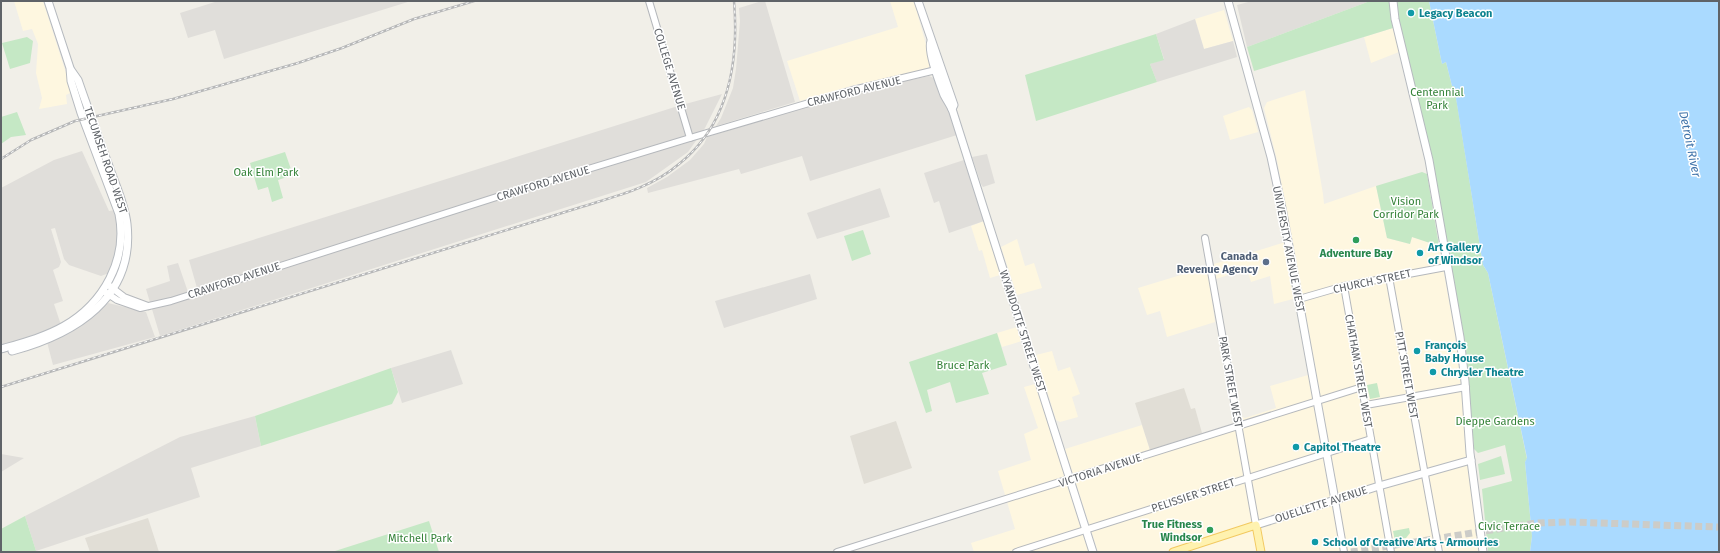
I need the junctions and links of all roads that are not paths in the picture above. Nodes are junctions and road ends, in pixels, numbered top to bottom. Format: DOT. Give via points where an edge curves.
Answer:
graph roads {
  1 [pos="48,1"];
  2 [pos="648,1"];
  3 [pos="918,1"];
  4 [pos="1228,1"];
  5 [pos="1393,4"];
  6 [pos="70,68"];
  7 [pos="939,70"];
  8 [pos="690,138"];
  9 [pos="1205,238"];
  10 [pos="1446,267"];
  11 [pos="1389,277"];
  12 [pos="1344,286"];
  13 [pos="105,287"];
  14 [pos="111,292"];
  15 [pos="1299,299"];
  16 [pos="1,349"];
  17 [pos="1,354"];
  18 [pos="1362,387"];
  19 [pos="1466,387"];
  20 [pos="1411,397"];
  21 [pos="1317,401"];
  22 [pos="1366,405"];
  23 [pos="1238,426"];
  24 [pos="1371,439"];
  25 [pos="1326,452"];
  26 [pos="1471,460"];
  27 [pos="1425,474"];
  28 [pos="1248,478"];
  29 [pos="1070,479"];
  30 [pos="1379,486"];
  31 [pos="1335,500"];
  32 [pos="1256,525"];
  33 [pos="1086,530"];
  34 [pos="837,552"];
  35 [pos="1016,552"];
  36 [pos="1093,552"];
  37 [pos="1172,552"];
  38 [pos="1261,552"];
  39 [pos="1344,552"];
  40 [pos="1391,552"];
  41 [pos="1439,552"];
  42 [pos="1483,552"];
  1 -- 6 [label="main road, TECUMSEH ROAD WEST"];
  2 -- 8 [label="street, COLLEGE AVENUE"];
  3 -- 7 [label="main road, WYANDOTTE STREET WEST" via="931,41 929,45"];
  4 -- 15 [label="main road, UNIVERSITY AVENUE WEST" via="1271,157"];
  5 -- 10 [label="main road" via="1428,160"];
  6 -- 13 [label="main road, TECUMSEH ROAD WEST" via="71,81 81,113 114,200 122,229 120,253 115,270"];
  6 -- 14 [label="main road, TECUMSEH ROAD WEST" via="78,80 125,212 128,243 125,261"];
  7 -- 8 [label="street, CRAWFORD AVENUE" via="853,90"];
  7 -- 29 [label="main road, WYANDOTTE STREET WEST" via="954,105 952,109"];
  8 -- 14 [label="street, CRAWFORD AVENUE" via="491,198 174,300 140,308 132,307"];
  9 -- 23 [label="street, PARK STREET WEST"];
  10 -- 11 [label="street, CHURCH STREET"];
  10 -- 19 [label="main road" via="1460,337"];
  11 -- 12 [label="street, CHURCH STREET"];
  11 -- 20 [label="street, PITT STREET WEST"];
  12 -- 15 [label="street, CHURCH STREET"];
  12 -- 18 [label="street, CHATHAM STREET WEST"];
  13 -- 14 [label="street, CRAWFORD AVENUE"];
  13 -- 16 [label="main road, TECUMSEH ROAD WEST" via="84,311 64,326"];
  14 -- 17 [label="main road, TECUMSEH ROAD WEST" via="87,317 67,331 39,343"];
  15 -- 21 [label="main road, UNIVERSITY AVENUE WEST"];
  18 -- 21 [label="street, VICTORIA AVENUE"];
  18 -- 22 [label="street, CHATHAM STREET WEST"];
  19 -- 20 [label="street"];
  19 -- 26 [label="main road"];
  20 -- 22 [label="street"];
  20 -- 27 [label="street, PITT STREET WEST"];
  21 -- 23 [label="street, VICTORIA AVENUE"];
  21 -- 25 [label="main road, UNIVERSITY AVENUE WEST"];
  22 -- 24 [label="street, CHATHAM STREET WEST"];
  23 -- 28 [label="street, PARK STREET WEST"];
  23 -- 29 [label="street, VICTORIA AVENUE"];
  24 -- 25 [label="street, PELISSIER STREET"];
  24 -- 30 [label="street, CHATHAM STREET WEST"];
  25 -- 28 [label="street, PELISSIER STREET"];
  25 -- 31 [label="main road, UNIVERSITY AVENUE WEST"];
  26 -- 27 [label="main road, OUELLETTE AVENUE"];
  26 -- 42 [label="main road"];
  27 -- 30 [label="main road, OUELLETTE AVENUE"];
  27 -- 41 [label="street, PITT STREET WEST"];
  28 -- 32 [label="street, PARK STREET WEST"];
  28 -- 33 [label="street, PELISSIER STREET"];
  29 -- 33 [label="main road, WYANDOTTE STREET WEST"];
  29 -- 34 [label="street, VICTORIA AVENUE"];
  30 -- 31 [label="main road, OUELLETTE AVENUE"];
  30 -- 40 [label="street, CHATHAM STREET WEST"];
  31 -- 32 [label="main road, OUELLETTE AVENUE"];
  31 -- 39 [label="street"];
  32 -- 37 [label="main road, OUELLETTE AVENUE"];
  32 -- 38 [label="main road"];
  33 -- 35 [label="street, PELISSIER STREET"];
  33 -- 36 [label="main road, WYANDOTTE STREET WEST"];
}
